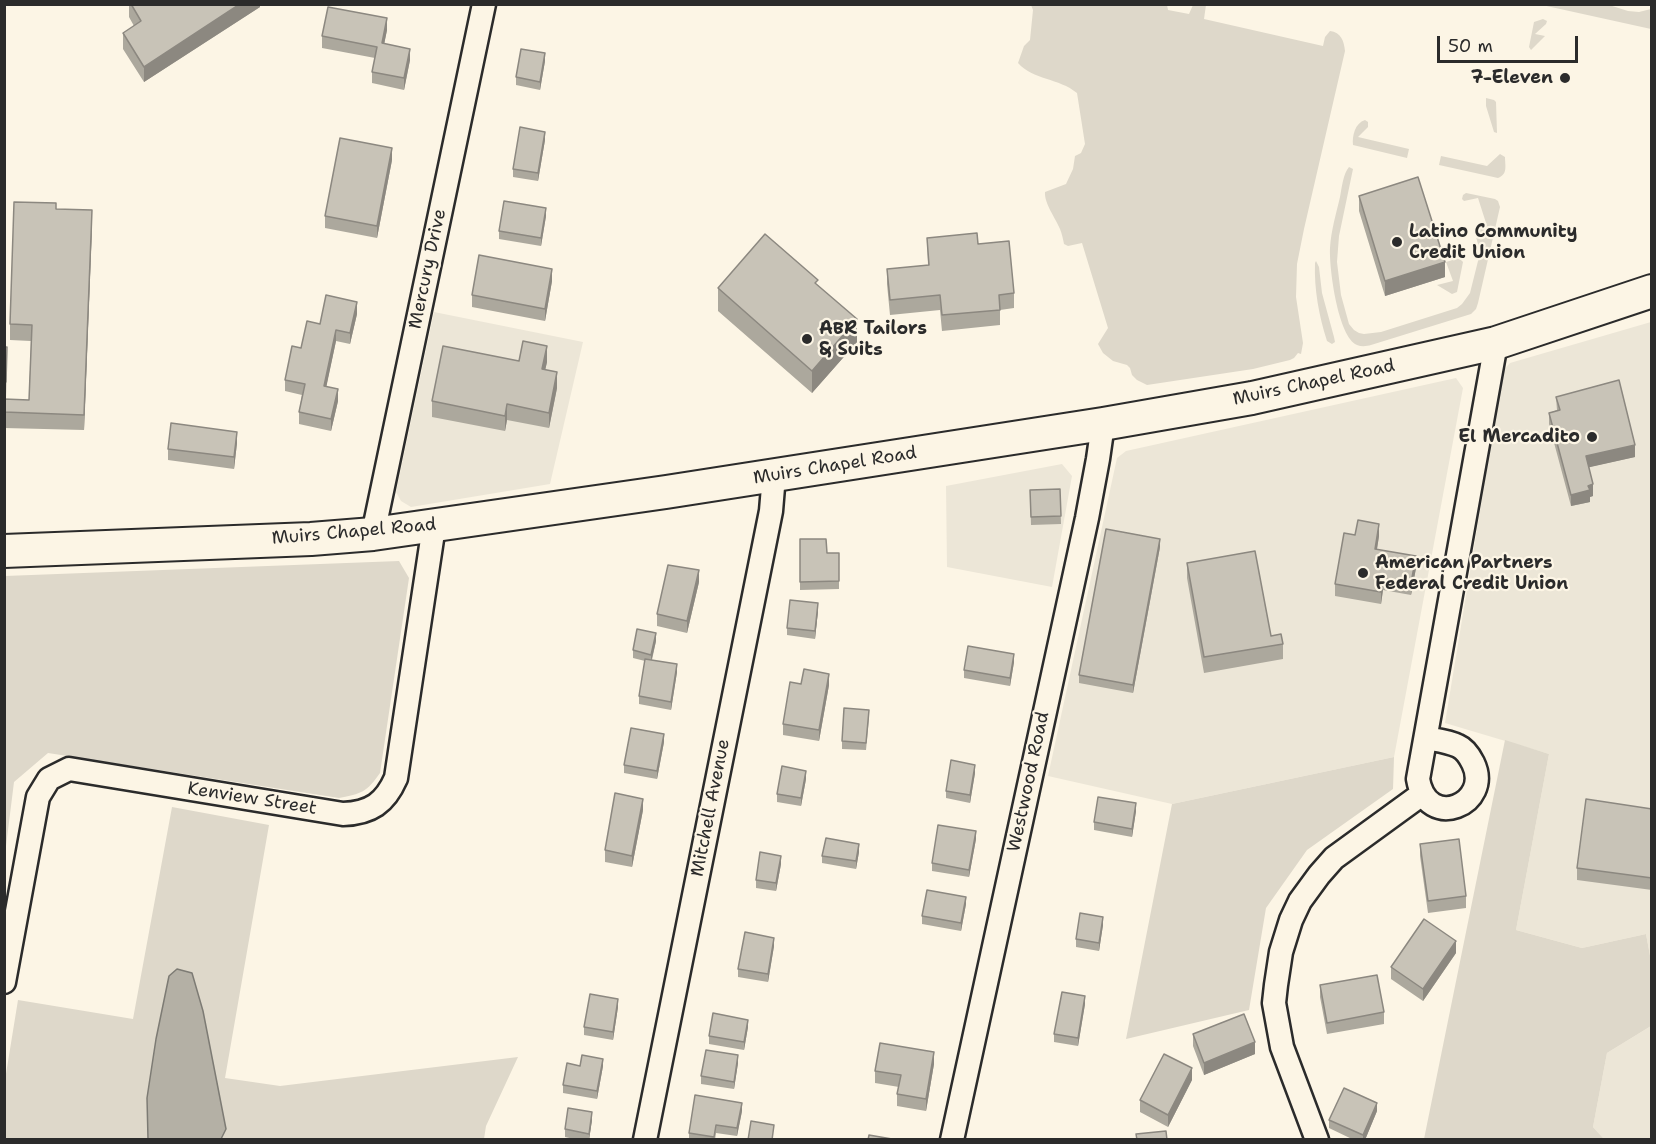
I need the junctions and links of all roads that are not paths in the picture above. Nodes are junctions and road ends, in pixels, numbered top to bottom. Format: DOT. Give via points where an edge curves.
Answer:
graph roads {
  1 [pos="477,6"];
  2 [pos="1652,291"];
  3 [pos="1496,343"];
  4 [pos="1102,424"];
  5 [pos="774,476"];
  6 [pos="434,526"];
  7 [pos="373,534"];
  8 [pos="4,551"];
  9 [pos="1426,738"];
  10 [pos="1422,794"];
  11 [pos="4,982"];
  12 [pos="645,1140"];
  13 [pos="952,1140"];
  14 [pos="1317,1140"];
  1 -- 7 [label="street, Mercury Drive"];
  2 -- 3 [label="main road, Muirs Chapel Road"];
  3 -- 4 [label="main road, Muirs Chapel Road" via="1252,398"];
  3 -- 9 [label="street"];
  4 -- 5 [label="main road, Muirs Chapel Road"];
  4 -- 13 [label="street, Westwood Road" via="1087,518"];
  5 -- 6 [label="main road, Muirs Chapel Road"];
  5 -- 12 [label="street, Mitchell Avenue" via="771,511"];
  6 -- 7 [label="main road, Muirs Chapel Road"];
  6 -- 11 [label="street, Kenview Street" via="396,778 390,792 368,810 344,814 69,769 49,779 38,797"];
  7 -- 8 [label="main road, Muirs Chapel Road"];
  9 -- 10 [label="street" via="1418,779"];
  9 -- 10 [label="street" via="1460,746 1475,766 1477,778 1469,800 1458,806 1437,806"];
  10 -- 14 [label="street" via="1334,858 1319,874 1300,901 1281,952 1274,1003 1282,1047"];
}
